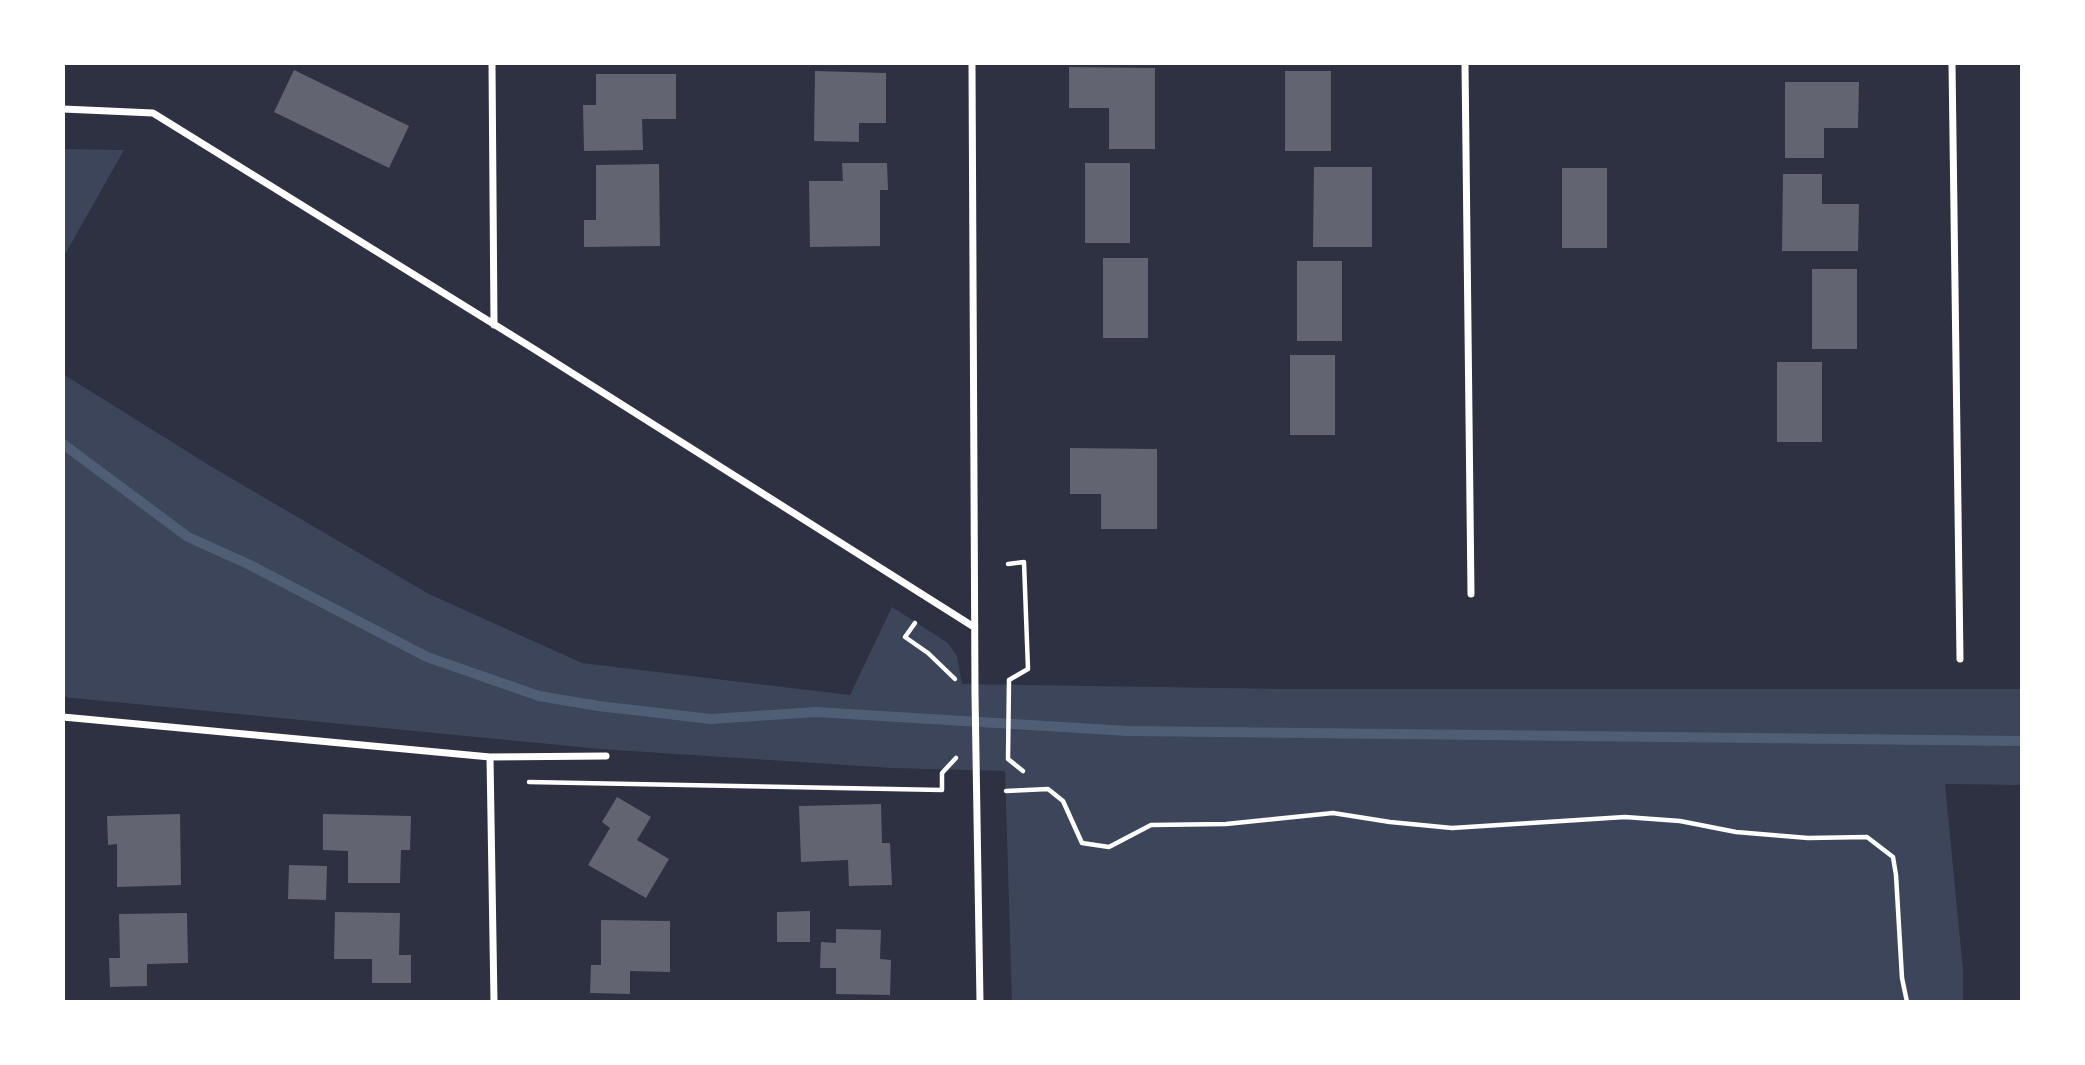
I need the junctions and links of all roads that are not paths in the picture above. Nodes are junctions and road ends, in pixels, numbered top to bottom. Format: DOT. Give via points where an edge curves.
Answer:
graph roads {
  1 [pos="492,63"];
  2 [pos="972,63"];
  3 [pos="1465,63"];
  4 [pos="1952,63"];
  5 [pos="63,109"];
  6 [pos="494,325"];
  7 [pos="1471,594"];
  8 [pos="974,627"];
  9 [pos="1960,659"];
  10 [pos="63,717"];
  11 [pos="606,756"];
  12 [pos="490,757"];
  13 [pos="494,1002"];
  14 [pos="980,1002"];
  1 -- 6 [label="street"];
  2 -- 8 [label="street"];
  3 -- 7 [label="street"];
  4 -- 9 [label="street"];
  5 -- 6 [label="street" via="153,113"];
  6 -- 8 [label="street"];
  8 -- 14 [label="street"];
  10 -- 12 [label="street"];
  11 -- 12 [label="street"];
  12 -- 13 [label="street"];
}
